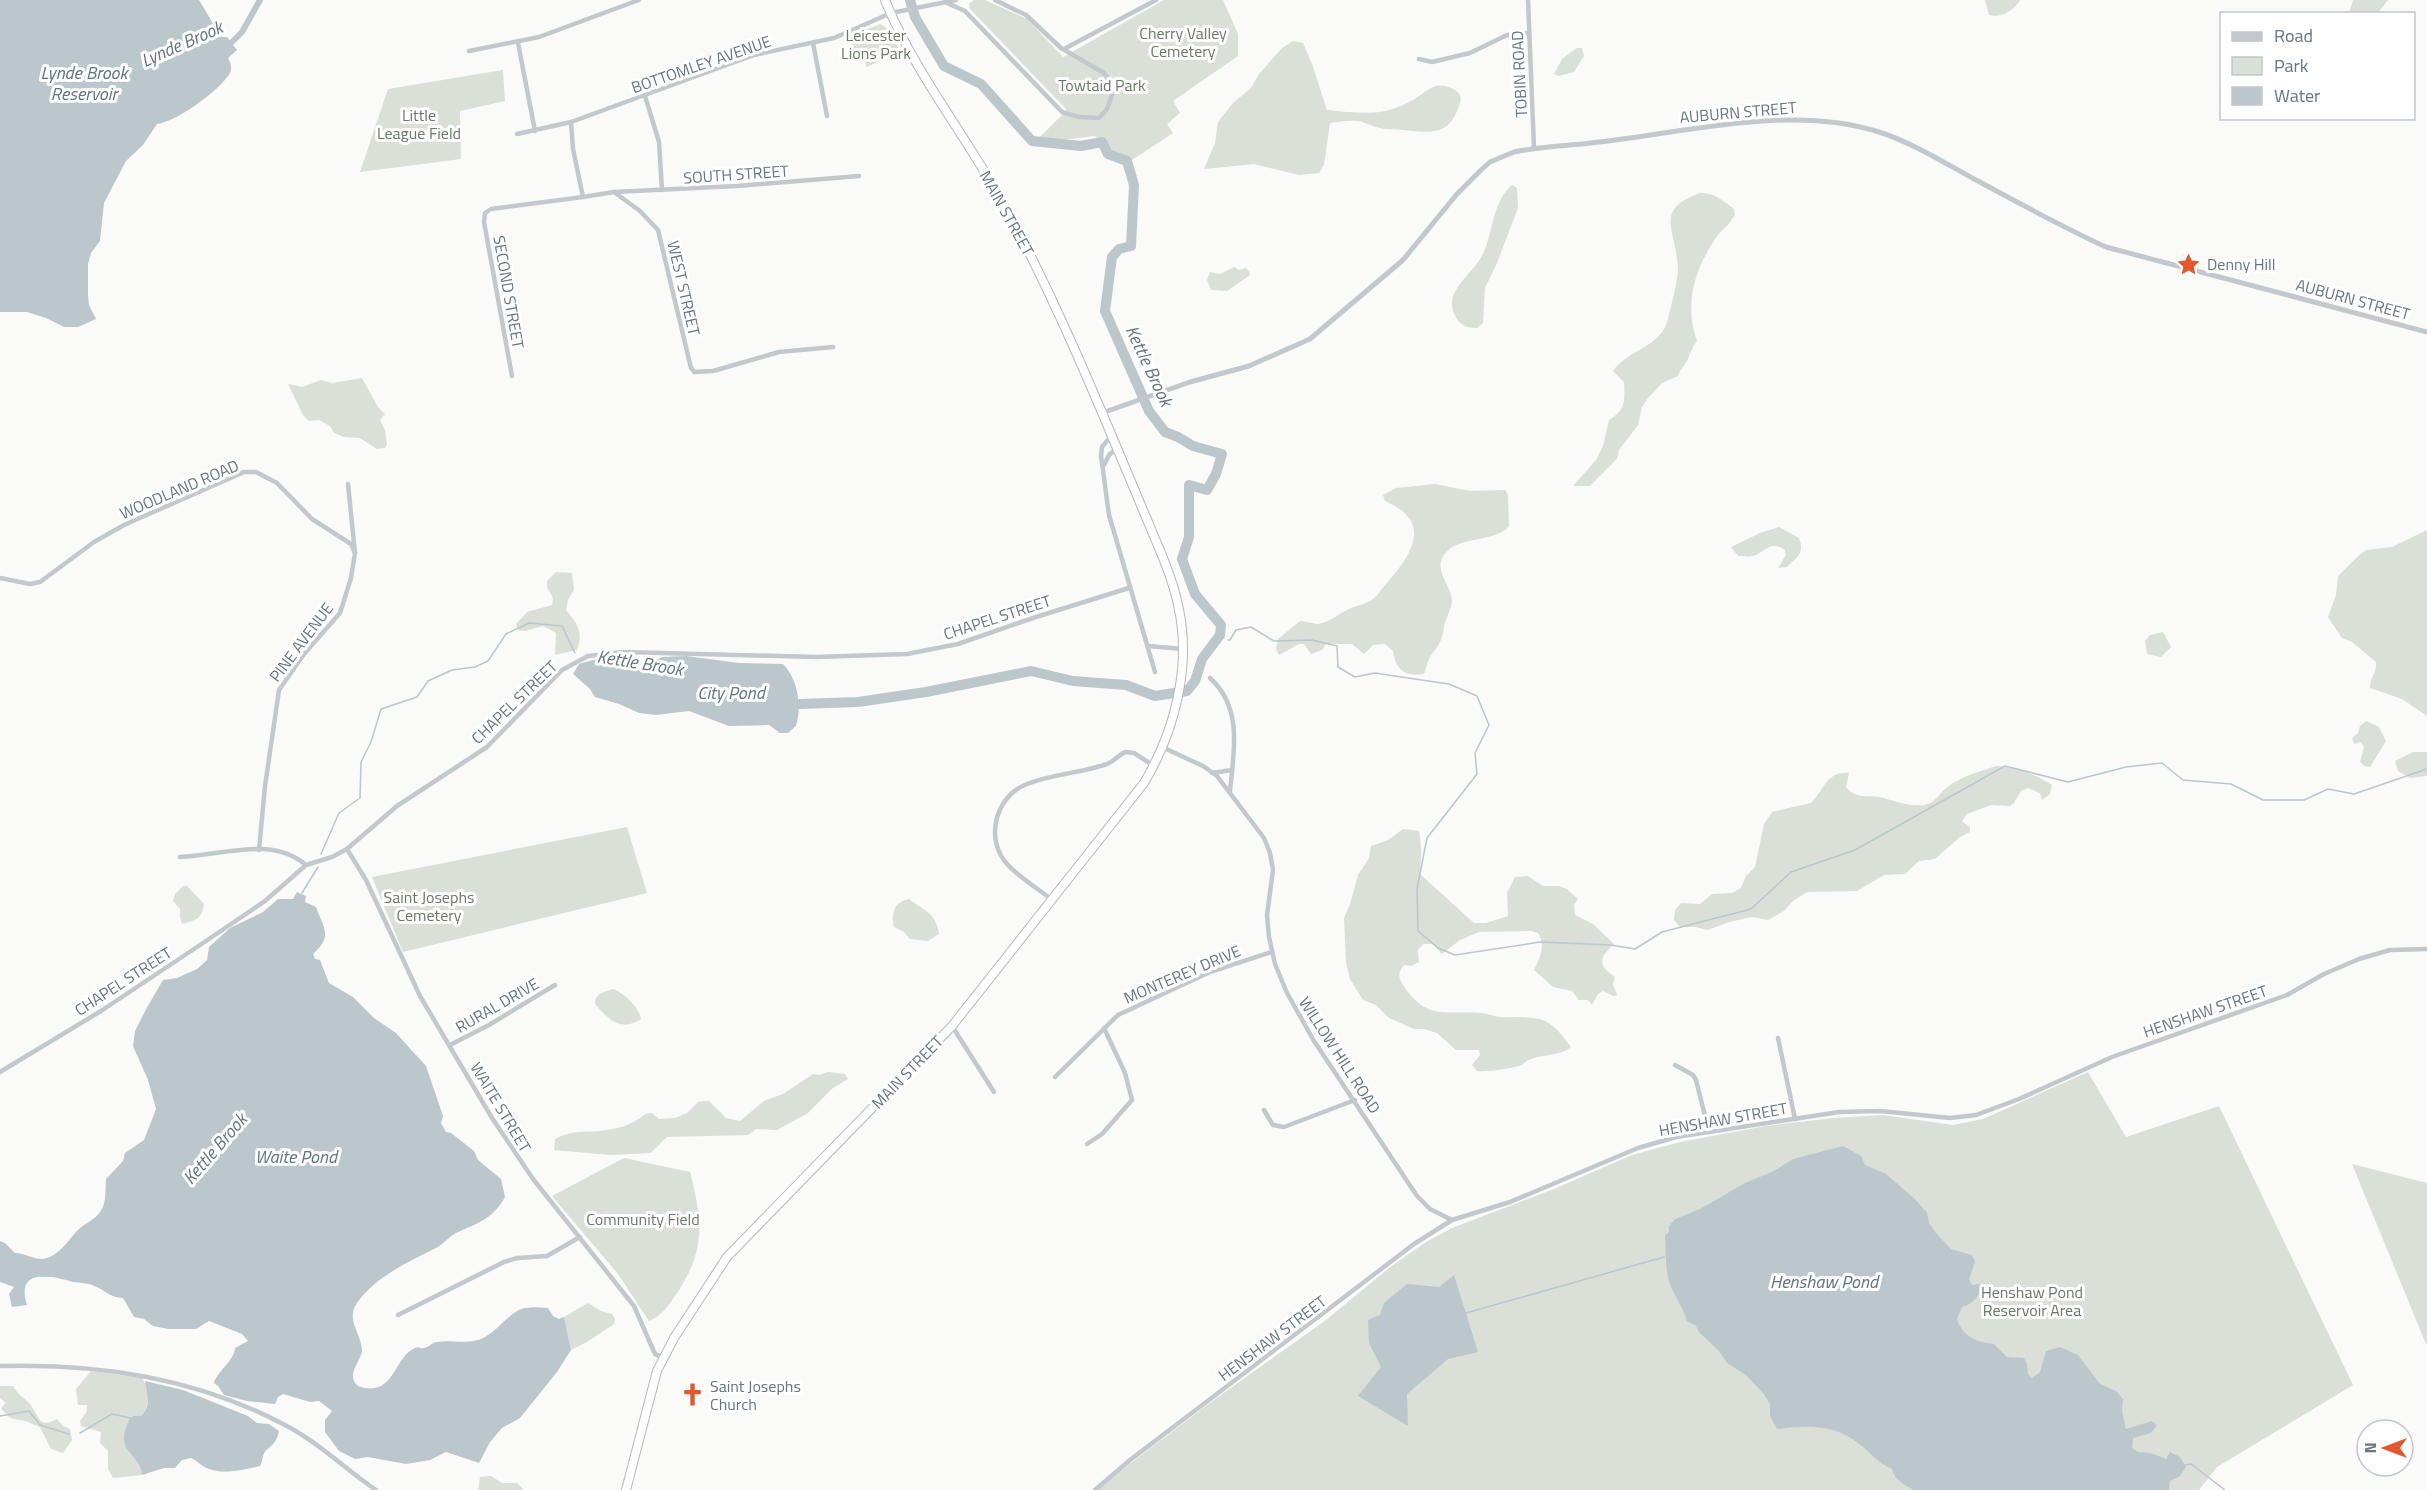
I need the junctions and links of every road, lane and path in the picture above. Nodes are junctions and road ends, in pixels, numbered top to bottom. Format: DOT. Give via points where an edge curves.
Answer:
graph roads {
  1 [pos="639,0"];
  2 [pos="885,0"];
  3 [pos="956,0"];
  4 [pos="995,0"];
  5 [pos="1156,0"];
  6 [pos="1528,0"];
  7 [pos="945,3"];
  8 [pos="891,13"];
  9 [pos="1529,33"];
  10 [pos="518,43"];
  11 [pos="813,43"];
  12 [pos="1064,49"];
  13 [pos="470,51"];
  14 [pos="1419,58"];
  15 [pos="645,96"];
  16 [pos="826,116"];
  17 [pos="571,122"];
  18 [pos="535,131"];
  19 [pos="517,134"];
  20 [pos="1534,148"];
  21 [pos="859,176"];
  22 [pos="662,190"];
  23 [pos="614,192"];
  24 [pos="583,196"];
  25 [pos="2427,332"];
  26 [pos="833,346"];
  27 [pos="512,376"];
  28 [pos="1101,413"];
  29 [pos="1111,436"];
  30 [pos="1116,449"];
  31 [pos="1103,468"];
  32 [pos="348,484"];
  33 [pos="355,553"];
  34 [pos="0,578"];
  35 [pos="1129,588"];
  36 [pos="1148,646"];
  37 [pos="1184,649"];
  38 [pos="1155,672"];
  39 [pos="1210,678"];
  40 [pos="1162,747"];
  41 [pos="1154,766"];
  42 [pos="1232,770"];
  43 [pos="1212,773"];
  44 [pos="1230,791"];
  45 [pos="347,849"];
  46 [pos="259,850"];
  47 [pos="180,857"];
  48 [pos="306,865"];
  49 [pos="1051,899"];
  50 [pos="2427,950"];
  51 [pos="1272,952"];
  52 [pos="555,985"];
  53 [pos="952,1026"];
  54 [pos="1104,1028"];
  55 [pos="1778,1038"];
  56 [pos="450,1045"];
  57 [pos="1675,1065"];
  58 [pos="0,1072"];
  59 [pos="1055,1077"];
  60 [pos="994,1092"];
  61 [pos="1355,1100"];
  62 [pos="1264,1110"];
  63 [pos="1795,1119"];
  64 [pos="1709,1132"];
  65 [pos="1088,1144"];
  66 [pos="1452,1220"];
  67 [pos="580,1237"];
  68 [pos="398,1315"];
  69 [pos="663,1358"];
  70 [pos="0,1366"];
  71 [pos="376,1490"];
  72 [pos="626,1490"];
  73 [pos="1095,1490"];
  1 -- 10 [label="street"];
  2 -- 8 [label="highway, MAIN STREET"];
  3 -- 7 [label="street, BOTTOMLEY AVENUE"];
  4 -- 12 [label="street" via="1026,15"];
  5 -- 12 [label="street"];
  6 -- 9 [label="street, TOBIN ROAD"];
  7 -- 8 [label="street, BOTTOMLEY AVENUE"];
  7 -- 12 [label="street" via="964,11 1057,109 1072,116 1099,118 1111,99 1111,82 1104,73"];
  8 -- 11 [label="street, BOTTOMLEY AVENUE" via="837,37"];
  8 -- 28 [label="highway, MAIN STREET" via="1016,227"];
  9 -- 14 [label="street" via="1507,35 1470,53 1432,62"];
  9 -- 20 [label="street, TOBIN ROAD"];
  10 -- 13 [label="street"];
  10 -- 18 [label="street"];
  11 -- 15 [label="street, BOTTOMLEY AVENUE" via="754,55"];
  11 -- 16 [label="street"];
  15 -- 17 [label="street, BOTTOMLEY AVENUE"];
  15 -- 22 [label="street" via="659,142"];
  17 -- 18 [label="street, BOTTOMLEY AVENUE"];
  17 -- 24 [label="street"];
  18 -- 19 [label="street, BOTTOMLEY AVENUE"];
  20 -- 25 [label="street, AUBURN STREET" via="1767,122 1803,120 1860,126 1907,143 2106,247"];
  20 -- 28 [label="street, AUBURN STREET" via="1514,152 1486,166 1457,194 1403,260 1310,339 1249,366"];
  21 -- 22 [label="street, SOUTH STREET"];
  22 -- 23 [label="street, SOUTH STREET"];
  23 -- 24 [label="street"];
  23 -- 26 [label="street, WEST STREET" via="658,230 694,372 712,371 779,352"];
  24 -- 27 [label="street, SECOND STREET" via="485,213"];
  28 -- 29 [label="highway, MAIN STREET"];
  29 -- 30 [label="highway, MAIN STREET"];
  29 -- 31 [label="street" via="1102,447"];
  30 -- 31 [label="street"];
  30 -- 37 [label="highway, MAIN STREET" via="1172,582"];
  31 -- 35 [label="street" via="1109,515"];
  32 -- 33 [label="street, PINE AVENUE"];
  33 -- 34 [label="street, WOODLAND ROAD" via="351,544 312,519 277,483 256,472 244,472 124,525 94,542 45,580 30,584"];
  33 -- 46 [label="street, PINE AVENUE" via="340,613 279,690"];
  35 -- 36 [label="street"];
  35 -- 45 [label="street, CHAPEL STREET" via="958,644 907,654 816,657 624,652 581,659 562,670 487,747 397,806"];
  36 -- 37 [label="street"];
  36 -- 38 [label="street"];
  37 -- 40 [label="highway, MAIN STREET" via="1178,697"];
  39 -- 42 [label="street" via="1223,691 1232,713"];
  40 -- 41 [label="highway, MAIN STREET"];
  40 -- 43 [label="street, WILLOW HILL ROAD"];
  41 -- 49 [label="highway, MAIN STREET"];
  41 -- 49 [label="street" via="1126,752 1108,764 1026,784 1004,803 996,817 999,851 1007,864"];
  42 -- 43 [label="street"];
  42 -- 44 [label="street"];
  43 -- 44 [label="street, WILLOW HILL ROAD"];
  44 -- 51 [label="street, WILLOW HILL ROAD" via="1261,833 1270,853 1273,875 1267,922"];
  45 -- 48 [label="street, CHAPEL STREET"];
  45 -- 56 [label="street, WAITE STREET" via="362,872 412,980"];
  46 -- 47 [label="street"];
  46 -- 48 [label="street" via="284,853"];
  48 -- 58 [label="street, CHAPEL STREET" via="280,889 209,939"];
  49 -- 53 [label="highway, MAIN STREET"];
  50 -- 63 [label="street, HENSHAW STREET" via="2390,950 2367,956 2287,995 2112,1057 1976,1115 1950,1118 1860,1111"];
  51 -- 54 [label="street, MONTEREY DRIVE" via="1187,982 1118,1015"];
  51 -- 61 [label="street, WILLOW HILL ROAD" via="1292,1005"];
  52 -- 56 [label="street, RURAL DRIVE"];
  53 -- 60 [label="street"];
  53 -- 69 [label="highway, MAIN STREET" via="727,1257"];
  54 -- 59 [label="street, MONTEREY DRIVE"];
  54 -- 65 [label="street" via="1125,1073 1132,1100"];
  55 -- 63 [label="street"];
  56 -- 67 [label="street, WAITE STREET" via="511,1148"];
  57 -- 64 [label="street" via="1696,1080"];
  61 -- 62 [label="street" via="1284,1127 1273,1125"];
  61 -- 66 [label="street, WILLOW HILL ROAD" via="1417,1196 1430,1209"];
  63 -- 64 [label="street, HENSHAW STREET"];
  64 -- 66 [label="street, HENSHAW STREET" via="1647,1145 1510,1202"];
  66 -- 73 [label="street, HENSHAW STREET" via="1414,1244"];
  67 -- 68 [label="street" via="547,1256 504,1263"];
  67 -- 69 [label="street, WAITE STREET" via="634,1306 655,1354"];
  69 -- 72 [label="highway, MAIN STREET" via="651,1387"];
  70 -- 71 [label="street" via="84,1367 188,1386 284,1424"];
}
